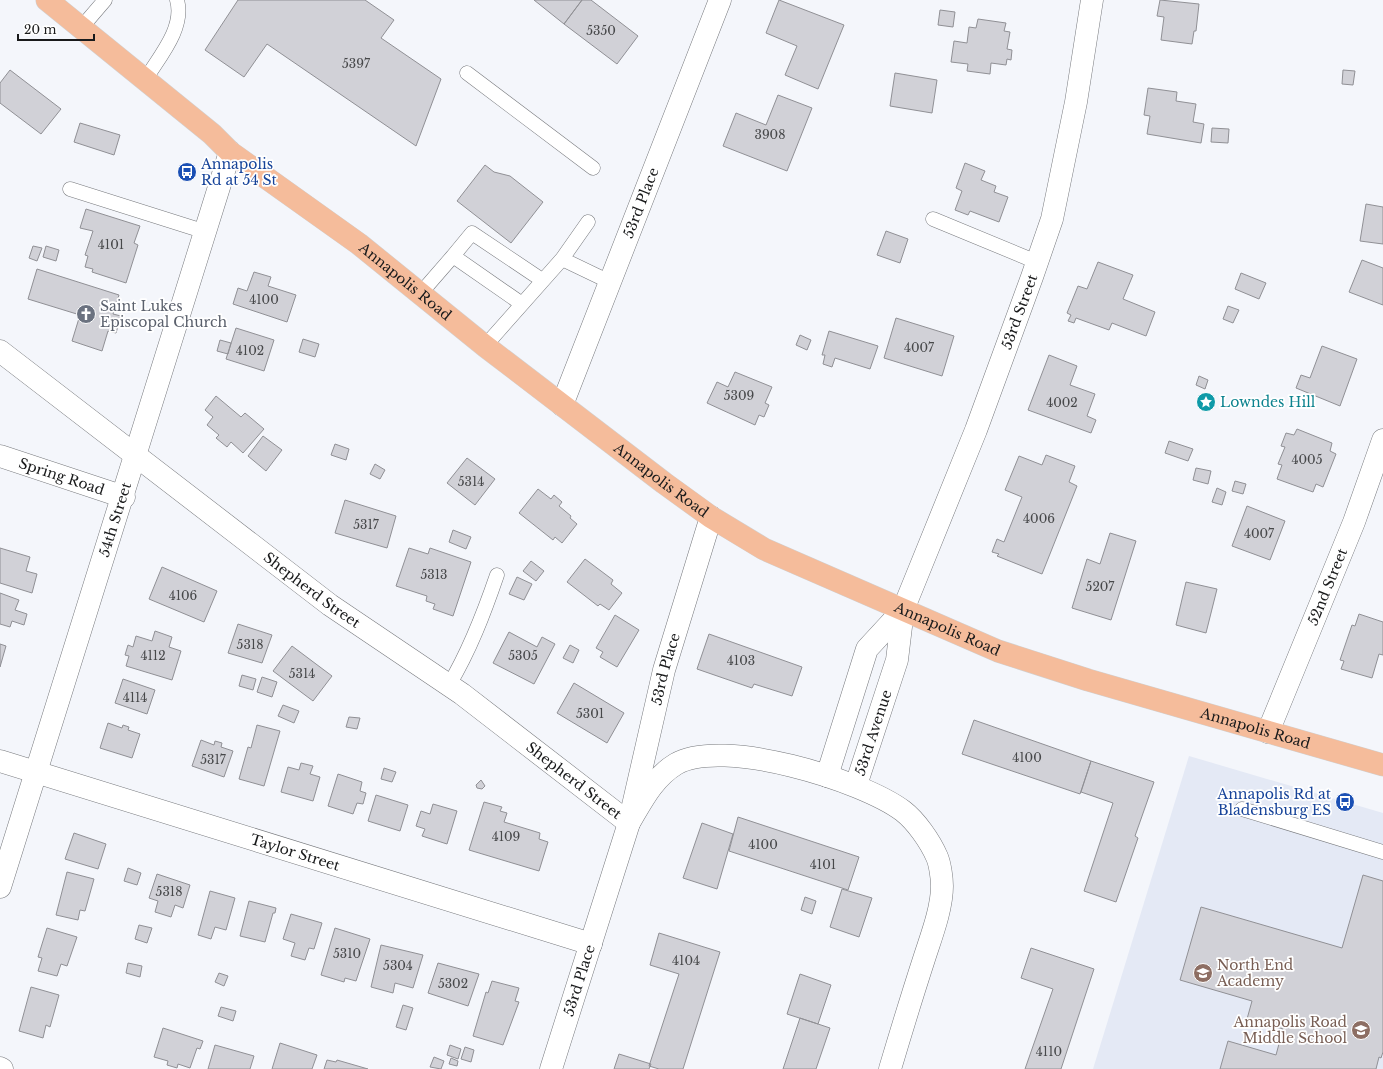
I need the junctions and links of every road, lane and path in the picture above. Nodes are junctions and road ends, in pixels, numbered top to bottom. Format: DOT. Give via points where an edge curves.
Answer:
graph roads {
  1 [pos="47,0"];
  2 [pos="105,0"];
  3 [pos="177,0"];
  4 [pos="720,0"];
  5 [pos="1092,0"];
  6 [pos="81,28"];
  7 [pos="466,73"];
  8 [pos="145,80"];
  9 [pos="230,152"];
  10 [pos="593,168"];
  11 [pos="70,189"];
  12 [pos="933,219"];
  13 [pos="588,222"];
  14 [pos="206,232"];
  15 [pos="453,256"];
  16 [pos="562,259"];
  17 [pos="1037,262"];
  18 [pos="542,280"];
  19 [pos="610,282"];
  20 [pos="420,294"];
  21 [pos="522,304"];
  22 [pos="485,346"];
  23 [pos="0,351"];
  24 [pos="562,405"];
  25 [pos="1383,440"];
  26 [pos="0,456"];
  27 [pos="136,456"];
  28 [pos="124,497"];
  29 [pos="711,517"];
  30 [pos="497,575"];
  31 [pos="904,610"];
  32 [pos="449,684"];
  33 [pos="1268,732"];
  34 [pos="0,761"];
  35 [pos="1383,765"];
  36 [pos="36,772"];
  37 [pos="827,776"];
  38 [pos="856,785"];
  39 [pos="1242,809"];
  40 [pos="630,823"];
  41 [pos="1383,852"];
  42 [pos="0,888"];
  43 [pos="591,944"];
  44 [pos="550,1069"];
  45 [pos="890,1069"];
  1 -- 6 [label="main road, Annapolis Road"];
  2 -- 6 [label="lane"];
  3 -- 8 [label="lane" via="179,8 176,29"];
  4 -- 19 [label="street, 53rd Place"];
  5 -- 17 [label="street, 53rd Street" via="1076,102 1052,219"];
  6 -- 8 [label="main road, Annapolis Road"];
  7 -- 10 [label="lane"];
  8 -- 9 [label="main road, Annapolis Road" via="212,134"];
  9 -- 14 [label="street, 54th Street"];
  9 -- 20 [label="main road, Annapolis Road" via="359,244"];
  11 -- 14 [label="lane"];
  12 -- 17 [label="lane"];
  13 -- 16 [label="lane"];
  14 -- 27 [label="street, 54th Street"];
  15 -- 18 [label="lane" via="472,233"];
  15 -- 20 [label="lane"];
  15 -- 21 [label="lane"];
  16 -- 18 [label="lane"];
  16 -- 19 [label="lane"];
  17 -- 31 [label="street, 53rd Street" via="976,430"];
  18 -- 21 [label="lane"];
  19 -- 24 [label="street, 53rd Place"];
  20 -- 22 [label="main road, Annapolis Road"];
  21 -- 22 [label="lane"];
  22 -- 24 [label="main road, Annapolis Road"];
  23 -- 27 [label="street, Shepherd Street"];
  24 -- 29 [label="main road, Annapolis Road"];
  25 -- 33 [label="street, 52nd Street" via="1354,522"];
  26 -- 28 [label="street, Spring Road"];
  27 -- 28 [label="street, 54th Street"];
  27 -- 32 [label="street, Shepherd Street" via="330,605"];
  28 -- 36 [label="street, 54th Street"];
  29 -- 31 [label="main road, Annapolis Road" via="764,549"];
  29 -- 40 [label="street, 53rd Place" via="664,670"];
  30 -- 32 [label="lane" via="472,644"];
  31 -- 33 [label="main road, Annapolis Road" via="998,651"];
  31 -- 37 [label="street" via="867,649"];
  31 -- 38 [label="street, 53rd Avenue" via="897,660"];
  32 -- 40 [label="street, Shepherd Street"];
  33 -- 35 [label="main road, Annapolis Road"];
  34 -- 36 [label="street, Taylor Street"];
  36 -- 42 [label="street, 54th Street"];
  36 -- 43 [label="street, Taylor Street"];
  37 -- 38 [label="street, 53rd Place"];
  37 -- 40 [label="street, 53rd Place" via="745,756 719,755 697,758 677,764 662,774 647,792"];
  38 -- 45 [label="street, 53rd Avenue" via="904,811 921,831 937,857 942,887 937,918"];
  39 -- 41 [label="lane"];
  40 -- 43 [label="street, 53rd Place"];
  43 -- 44 [label="street, 53rd Place"];
}
